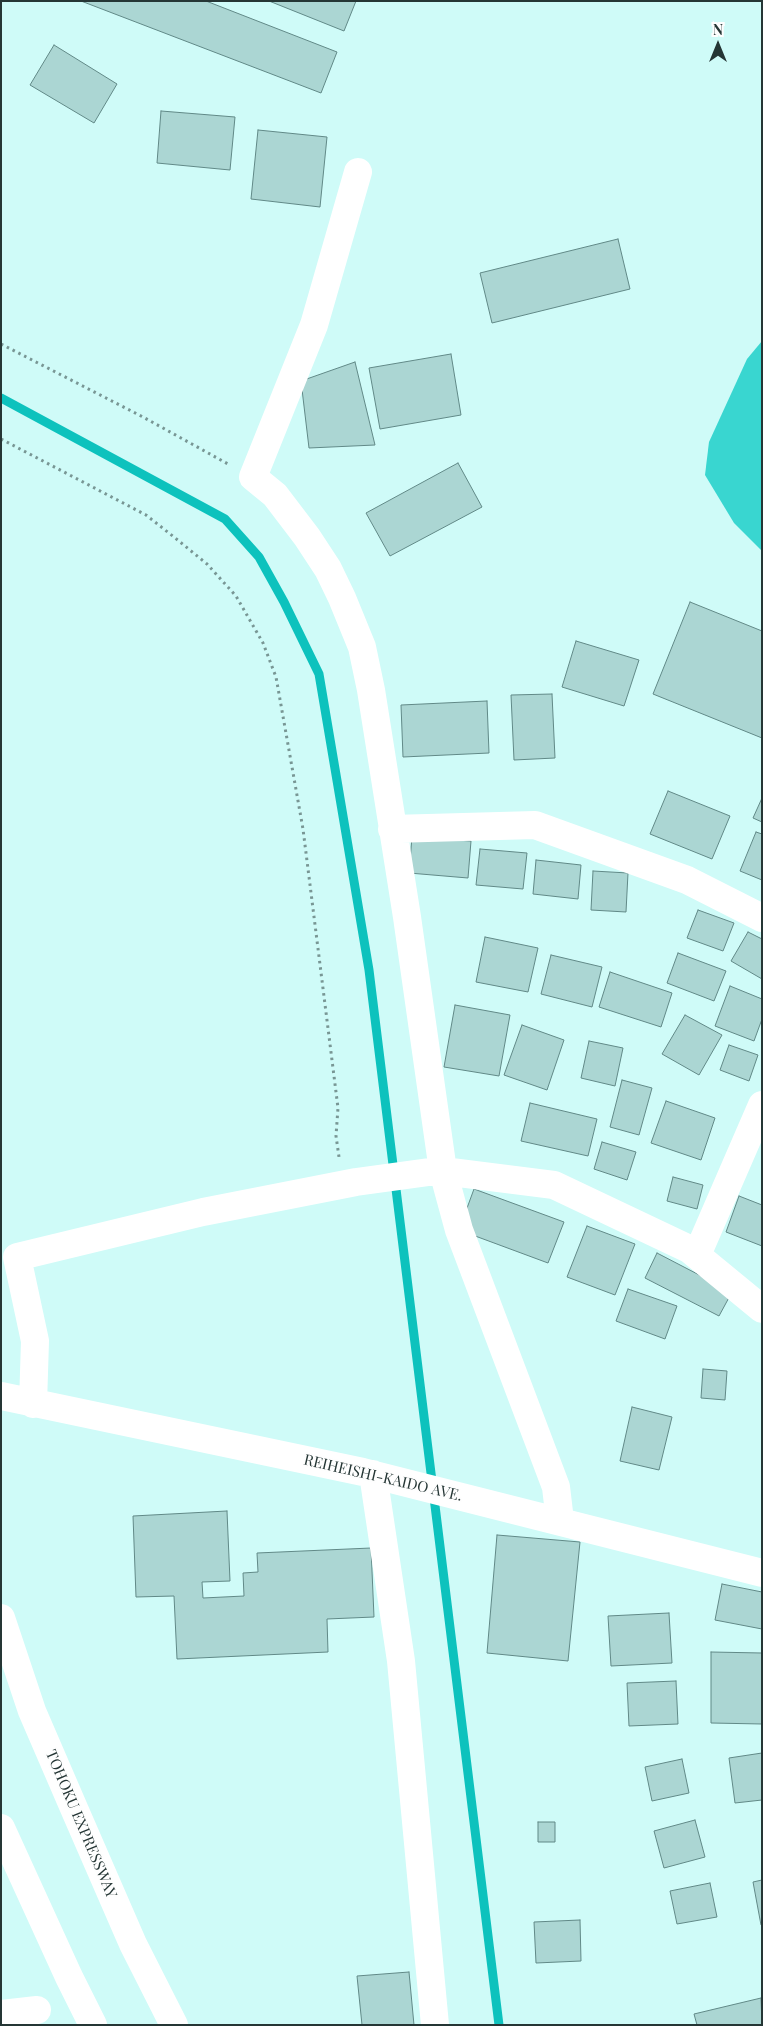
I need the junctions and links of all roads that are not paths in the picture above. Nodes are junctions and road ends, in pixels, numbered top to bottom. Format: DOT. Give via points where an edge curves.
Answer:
graph roads {
  1 [pos="358,172"];
  2 [pos="392,829"];
  3 [pos="762,918"];
  4 [pos="762,1105"];
  5 [pos="436,1171"];
  6 [pos="697,1255"];
  7 [pos="762,1309"];
  8 [pos="1,1396"];
  9 [pos="33,1404"];
  10 [pos="382,1477"];
  11 [pos="560,1521"];
  12 [pos="762,1573"];
  13 [pos="1,1618"];
  14 [pos="5,1839"];
  15 [pos="37,2010"];
  16 [pos="1,2014"];
  17 [pos="93,2025"];
  18 [pos="174,2025"];
  19 [pos="435,2025"];
  1 -- 2 [label="main road" via="314,325 253,477 275,495 328,569 358,639 371,690"];
  2 -- 3 [label="main road" via="535,825 687,880"];
  2 -- 5 [label="main road" via="407,917"];
  4 -- 6 [label="main road"];
  5 -- 6 [label="main road" via="554,1185"];
  5 -- 9 [label="main road" via="349,1183 203,1212 17,1257 35,1341"];
  5 -- 11 [label="main road" via="556,1487"];
  6 -- 7 [label="main road"];
  8 -- 9 [label="main road, REIHEISHI-KAIDO AVE."];
  9 -- 10 [label="main road, REIHEISHI-KAIDO AVE."];
  10 -- 11 [label="main road, REIHEISHI-KAIDO AVE."];
  10 -- 19 [label="main road"];
  11 -- 12 [label="main road, REIHEISHI-KAIDO AVE."];
  13 -- 18 [label="main road, TOHOKU EXPRESSWAY" via="32,1711 72,1806 133,1944"];
  14 -- 17 [label="main road"];
  15 -- 16 [label="main road"];
}
